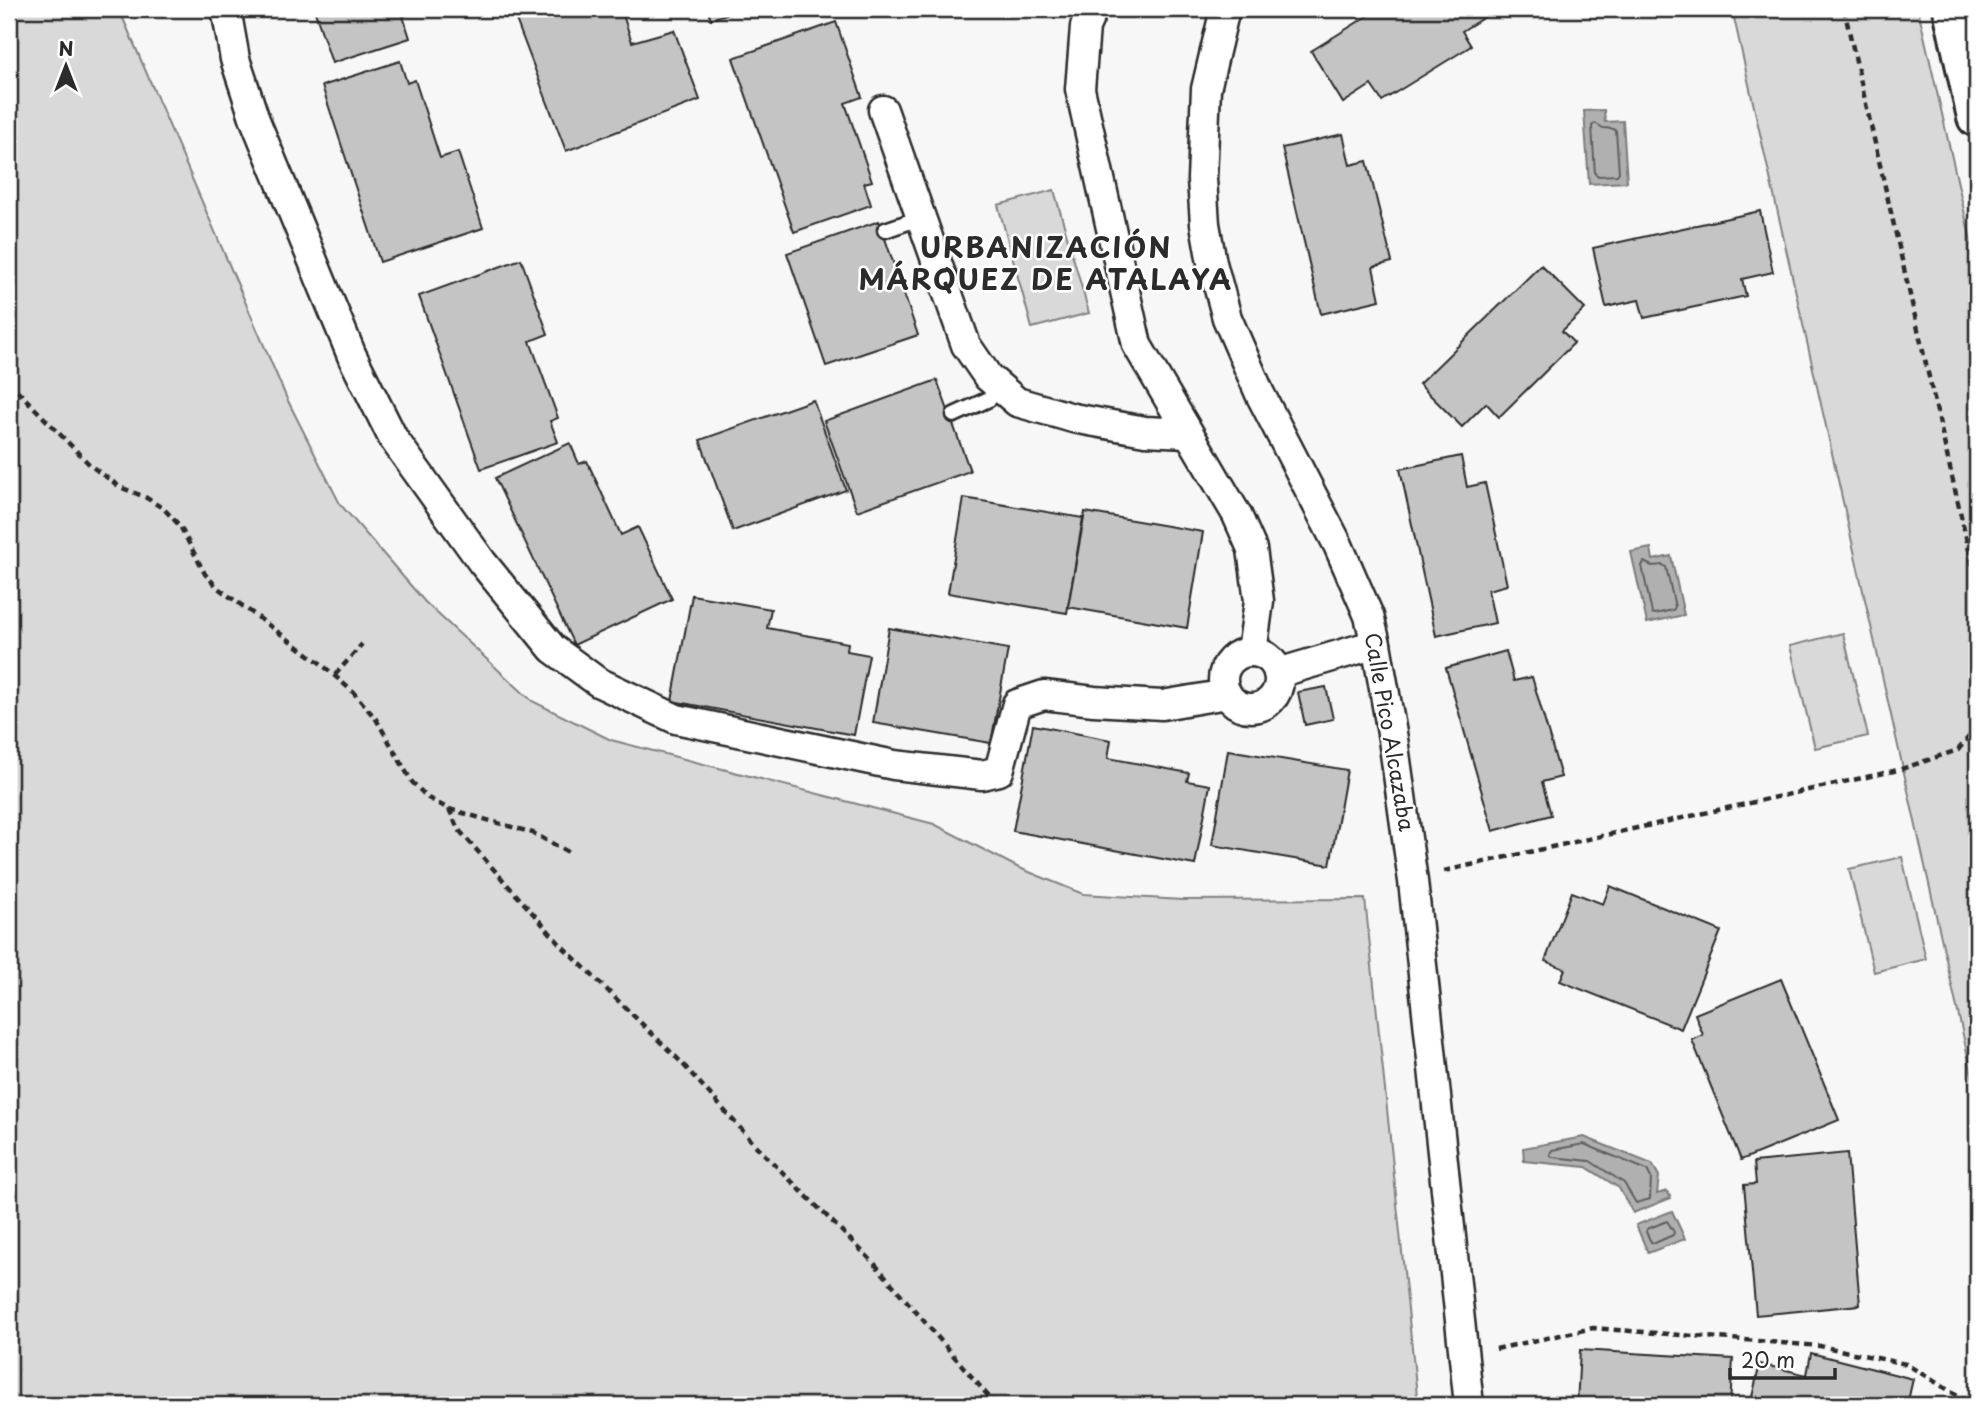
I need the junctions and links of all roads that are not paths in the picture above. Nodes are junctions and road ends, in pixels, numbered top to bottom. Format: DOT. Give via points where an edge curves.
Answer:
graph roads {
  1 [pos="226,9"];
  2 [pos="1093,9"];
  3 [pos="1225,9"];
  4 [pos="1953,9"];
  5 [pos="883,110"];
  6 [pos="1977,117"];
  7 [pos="920,218"];
  8 [pos="885,229"];
  9 [pos="1001,388"];
  10 [pos="954,415"];
  11 [pos="1187,433"];
  12 [pos="1376,645"];
  13 [pos="1252,652"];
  14 [pos="1278,673"];
  15 [pos="1227,694"];
  16 [pos="1469,1405"];
  1 -- 15 [label="street" via="235,59 255,120 352,356 393,438 482,562 553,649 598,682 676,719 894,765 982,775 999,771 1017,704 1044,695 1162,705"];
  2 -- 11 [label="street" via="1085,27 1080,89 1117,260 1137,345"];
  3 -- 12 [label="street, Calle Pico Alcazaba" via="1206,89 1202,179 1212,263 1246,365 1338,545"];
  4 -- 6 [label="main road"];
  5 -- 7 [label="street"];
  7 -- 8 [label="lane"];
  7 -- 9 [label="street" via="967,345"];
  9 -- 10 [label="lane" via="989,399"];
  9 -- 11 [label="street" via="1017,402 1073,418"];
  11 -- 13 [label="street" via="1237,515 1252,549 1259,601"];
  12 -- 14 [label="street"];
  12 -- 16 [label="street, Calle Pico Alcazaba" via="1412,875"];
  13 -- 14 [label="street" via="1263,654"];
  13 -- 15 [label="street" via="1239,654 1228,664 1223,680"];
  14 -- 15 [label="street" via="1274,696 1263,706 1239,706"];
}
